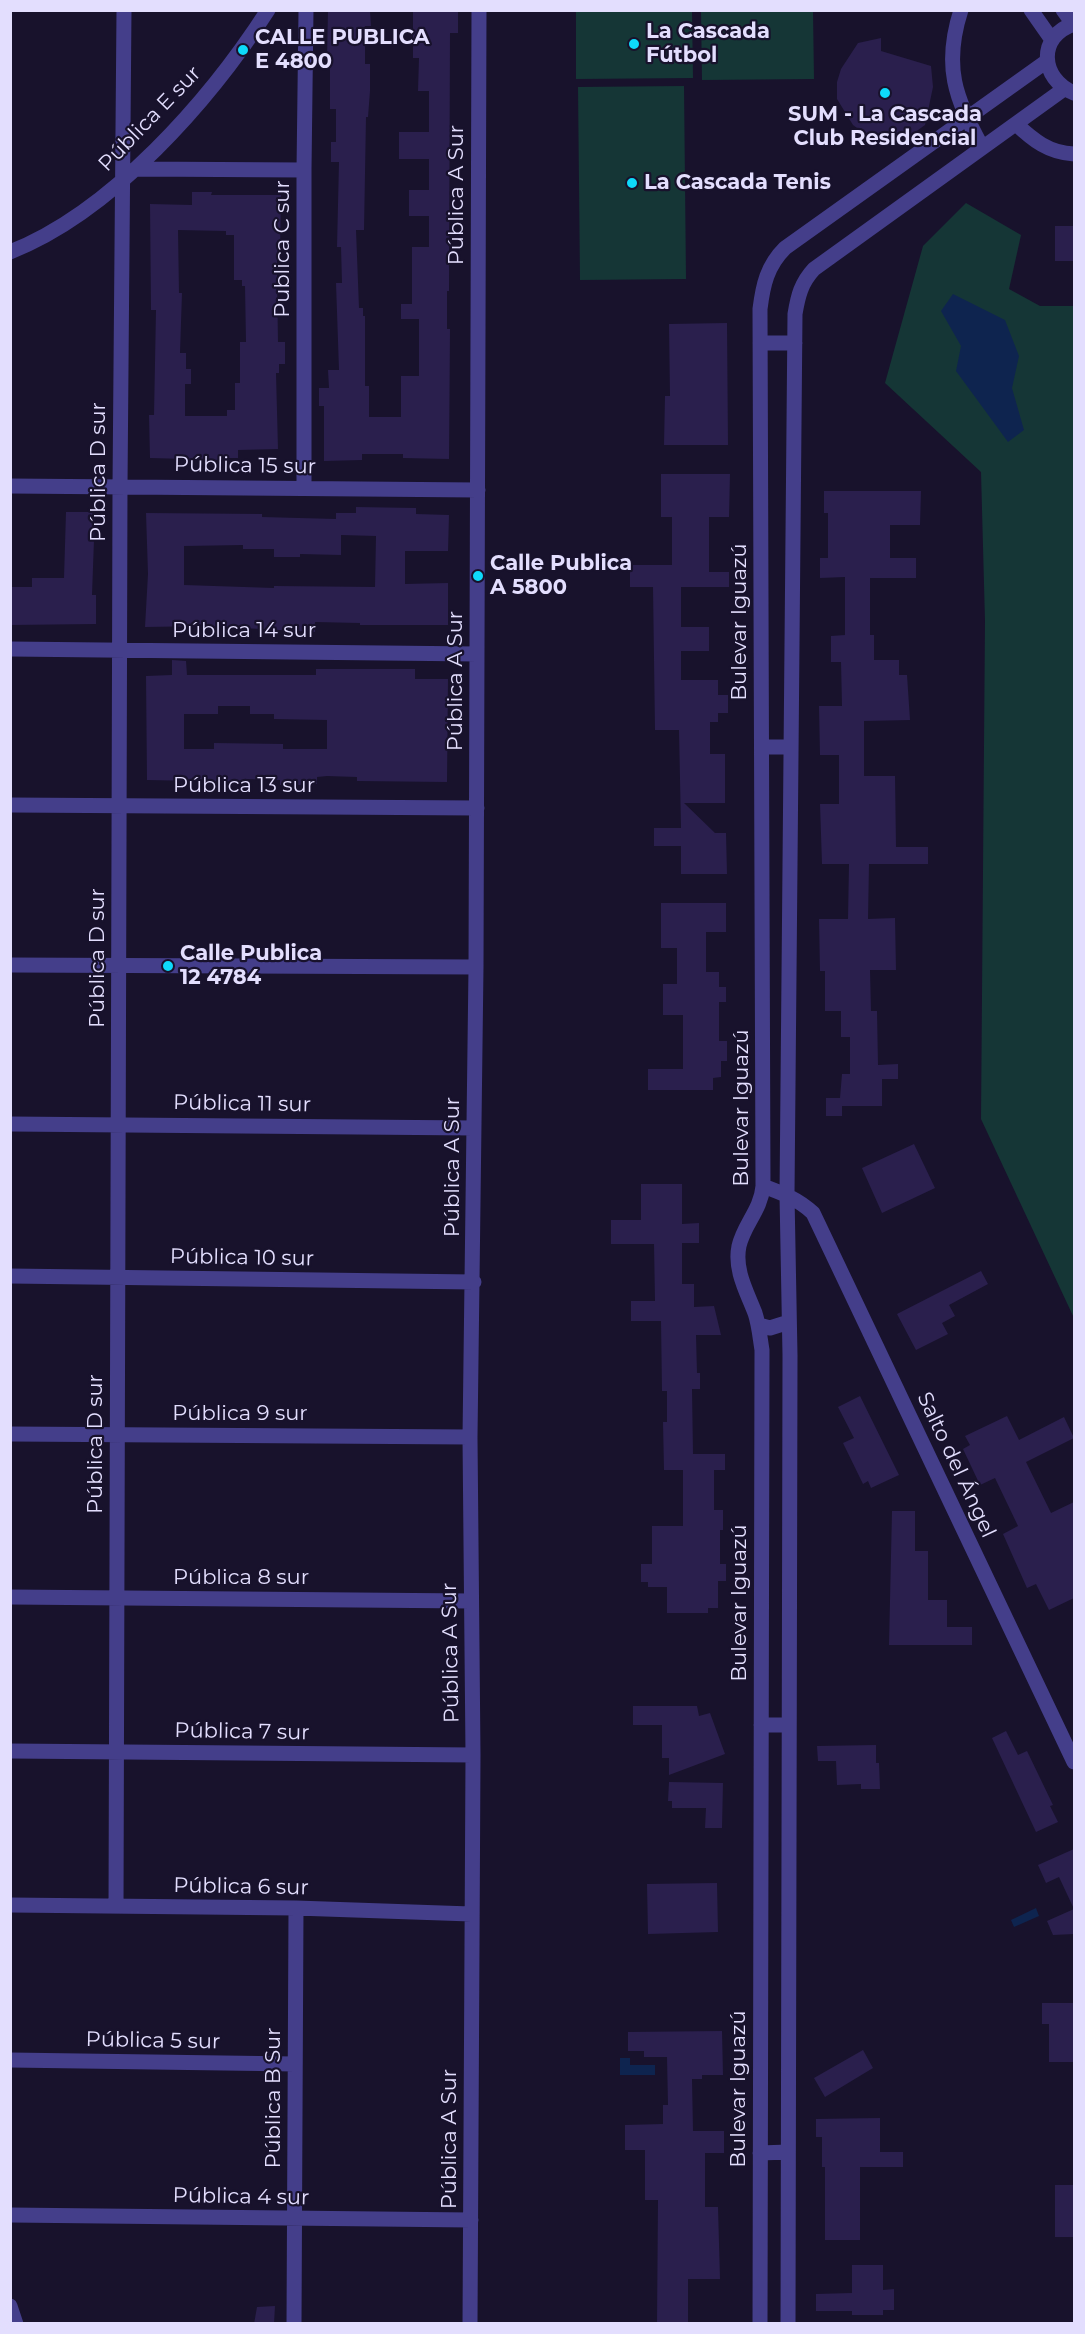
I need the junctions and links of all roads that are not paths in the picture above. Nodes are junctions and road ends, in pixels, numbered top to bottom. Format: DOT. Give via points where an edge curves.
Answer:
graph roads {
  1 [pos="124,10"];
  2 [pos="268,10"];
  3 [pos="306,10"];
  4 [pos="479,10"];
  5 [pos="961,10"];
  6 [pos="1031,10"];
  7 [pos="1064,10"];
  8 [pos="1074,24"];
  9 [pos="1052,40"];
  10 [pos="1047,61"];
  11 [pos="1069,91"];
  12 [pos="967,120"];
  13 [pos="1016,124"];
  14 [pos="982,147"];
  15 [pos="1074,154"];
  16 [pos="135,169"];
  17 [pos="304,170"];
  18 [pos="123,182"];
  19 [pos="10,252"];
  20 [pos="760,344"];
  21 [pos="795,344"];
  22 [pos="10,486"];
  23 [pos="120,486"];
  24 [pos="304,488"];
  25 [pos="478,490"];
  26 [pos="10,649"];
  27 [pos="120,651"];
  28 [pos="477,654"];
  29 [pos="762,747"];
  30 [pos="791,747"];
  31 [pos="10,805"];
  32 [pos="119,806"];
  33 [pos="477,808"];
  34 [pos="10,965"];
  35 [pos="118,966"];
  36 [pos="476,967"];
  37 [pos="10,1124"];
  38 [pos="118,1124"];
  39 [pos="474,1128"];
  40 [pos="764,1186"];
  41 [pos="787,1195"];
  42 [pos="10,1276"];
  43 [pos="118,1277"];
  44 [pos="474,1282"];
  45 [pos="789,1322"];
  46 [pos="759,1325"];
  47 [pos="10,1434"];
  48 [pos="117,1434"];
  49 [pos="470,1437"];
  50 [pos="10,1597"];
  51 [pos="117,1598"];
  52 [pos="471,1601"];
  53 [pos="761,1725"];
  54 [pos="789,1725"];
  55 [pos="10,1751"];
  56 [pos="116,1752"];
  57 [pos="473,1755"];
  58 [pos="1074,1762"];
  59 [pos="10,1905"];
  60 [pos="116,1906"];
  61 [pos="296,1908"];
  62 [pos="471,1914"];
  63 [pos="10,2060"];
  64 [pos="295,2064"];
  65 [pos="788,2152"];
  66 [pos="760,2153"];
  67 [pos="10,2215"];
  68 [pos="295,2219"];
  69 [pos="471,2220"];
  70 [pos="10,2306"];
  71 [pos="16,2324"];
  72 [pos="294,2324"];
  73 [pos="470,2324"];
  74 [pos="760,2324"];
  75 [pos="788,2324"];
  1 -- 18 [label="street, Pública D sur"];
  2 -- 16 [label="street, Pública E sur" via="236,58"];
  3 -- 17 [label="street, Publica C sur"];
  4 -- 25 [label="street, Pública A Sur"];
  5 -- 12 [label="street" via="952,63"];
  6 -- 9 [label="street"];
  7 -- 8 [label="street"];
  8 -- 9 [label="street"];
  9 -- 10 [label="street"];
  10 -- 11 [label="street" via="1056,82"];
  10 -- 12 [label="street, Bulevar Iguazú"];
  11 -- 13 [label="street"];
  12 -- 14 [label="street"];
  12 -- 20 [label="street, Bulevar Iguazú" via="808,230 778,256 764,285"];
  13 -- 14 [label="street"];
  13 -- 15 [label="street" via="1035,142"];
  14 -- 21 [label="street" via="814,269 798,294"];
  16 -- 17 [label="street"];
  16 -- 18 [label="street, Pública E sur"];
  17 -- 24 [label="street, Publica C sur"];
  18 -- 19 [label="street, Pública E sur" via="67,223"];
  18 -- 23 [label="street, Pública D sur"];
  20 -- 21 [label="street"];
  20 -- 29 [label="street, Bulevar Iguazú"];
  21 -- 30 [label="street"];
  22 -- 23 [label="street, Pública 15 sur"];
  23 -- 24 [label="street, Pública 15 sur"];
  23 -- 27 [label="street, Pública D sur"];
  24 -- 25 [label="street, Pública 15 sur"];
  25 -- 28 [label="street, Pública A Sur"];
  26 -- 27 [label="street, Pública 14 sur"];
  27 -- 28 [label="street, Pública 14 sur"];
  27 -- 32 [label="street, Pública D sur"];
  28 -- 33 [label="street, Pública A Sur"];
  29 -- 30 [label="street"];
  29 -- 40 [label="street, Bulevar Iguazú"];
  30 -- 41 [label="street"];
  31 -- 32 [label="street, Pública 13 sur"];
  32 -- 33 [label="street, Pública 13 sur"];
  32 -- 35 [label="street, Pública D sur"];
  33 -- 36 [label="street, Pública A Sur"];
  34 -- 35 [label="street"];
  35 -- 36 [label="street"];
  35 -- 38 [label="street, Pública D sur"];
  36 -- 39 [label="street, Pública A Sur"];
  37 -- 38 [label="street, Pública 11 sur"];
  38 -- 39 [label="street, Pública 11 sur"];
  38 -- 43 [label="street, Pública D sur"];
  39 -- 44 [label="street, Pública A Sur"];
  40 -- 41 [label="street, Salto del Ángel"];
  40 -- 46 [label="street, Bulevar Iguazú" via="762,1199 739,1248 742,1280"];
  41 -- 45 [label="street"];
  41 -- 58 [label="street, Salto del Ángel" via="813,1213"];
  42 -- 43 [label="street, Pública 10 sur"];
  43 -- 44 [label="street, Pública 10 sur"];
  43 -- 48 [label="street, Pública D sur"];
  44 -- 49 [label="street, Pública A Sur"];
  45 -- 46 [label="street" via="770,1328"];
  45 -- 54 [label="street"];
  46 -- 53 [label="street, Bulevar Iguazú"];
  47 -- 48 [label="street, Pública 9 sur"];
  48 -- 49 [label="street, Pública 9 sur"];
  48 -- 51 [label="street, Pública D sur"];
  49 -- 52 [label="street, Pública A Sur"];
  50 -- 51 [label="street, Pública 8 sur"];
  51 -- 52 [label="street, Pública 8 sur"];
  51 -- 56 [label="street, Pública D sur"];
  52 -- 57 [label="street, Pública A Sur"];
  53 -- 54 [label="street"];
  53 -- 66 [label="street, Bulevar Iguazú"];
  54 -- 65 [label="street"];
  55 -- 56 [label="street, Pública 7 sur"];
  56 -- 57 [label="street, Pública 7 sur"];
  56 -- 60 [label="street, Pública D sur"];
  57 -- 62 [label="street, Pública A Sur"];
  59 -- 60 [label="street, Pública 6 sur"];
  60 -- 61 [label="street, Pública 6 sur"];
  61 -- 62 [label="street, Pública 6 sur"];
  61 -- 64 [label="street, Pública B Sur"];
  62 -- 69 [label="street, Pública A Sur"];
  63 -- 64 [label="street, Pública 5 sur"];
  64 -- 68 [label="street, Pública B Sur"];
  65 -- 66 [label="street"];
  65 -- 75 [label="street"];
  66 -- 74 [label="street, Bulevar Iguazú"];
  67 -- 68 [label="street, Pública 4 sur"];
  68 -- 69 [label="street, Pública 4 sur"];
  68 -- 72 [label="street, Pública B Sur"];
  69 -- 73 [label="street, Pública A Sur"];
  70 -- 71 [label="street"];
}
